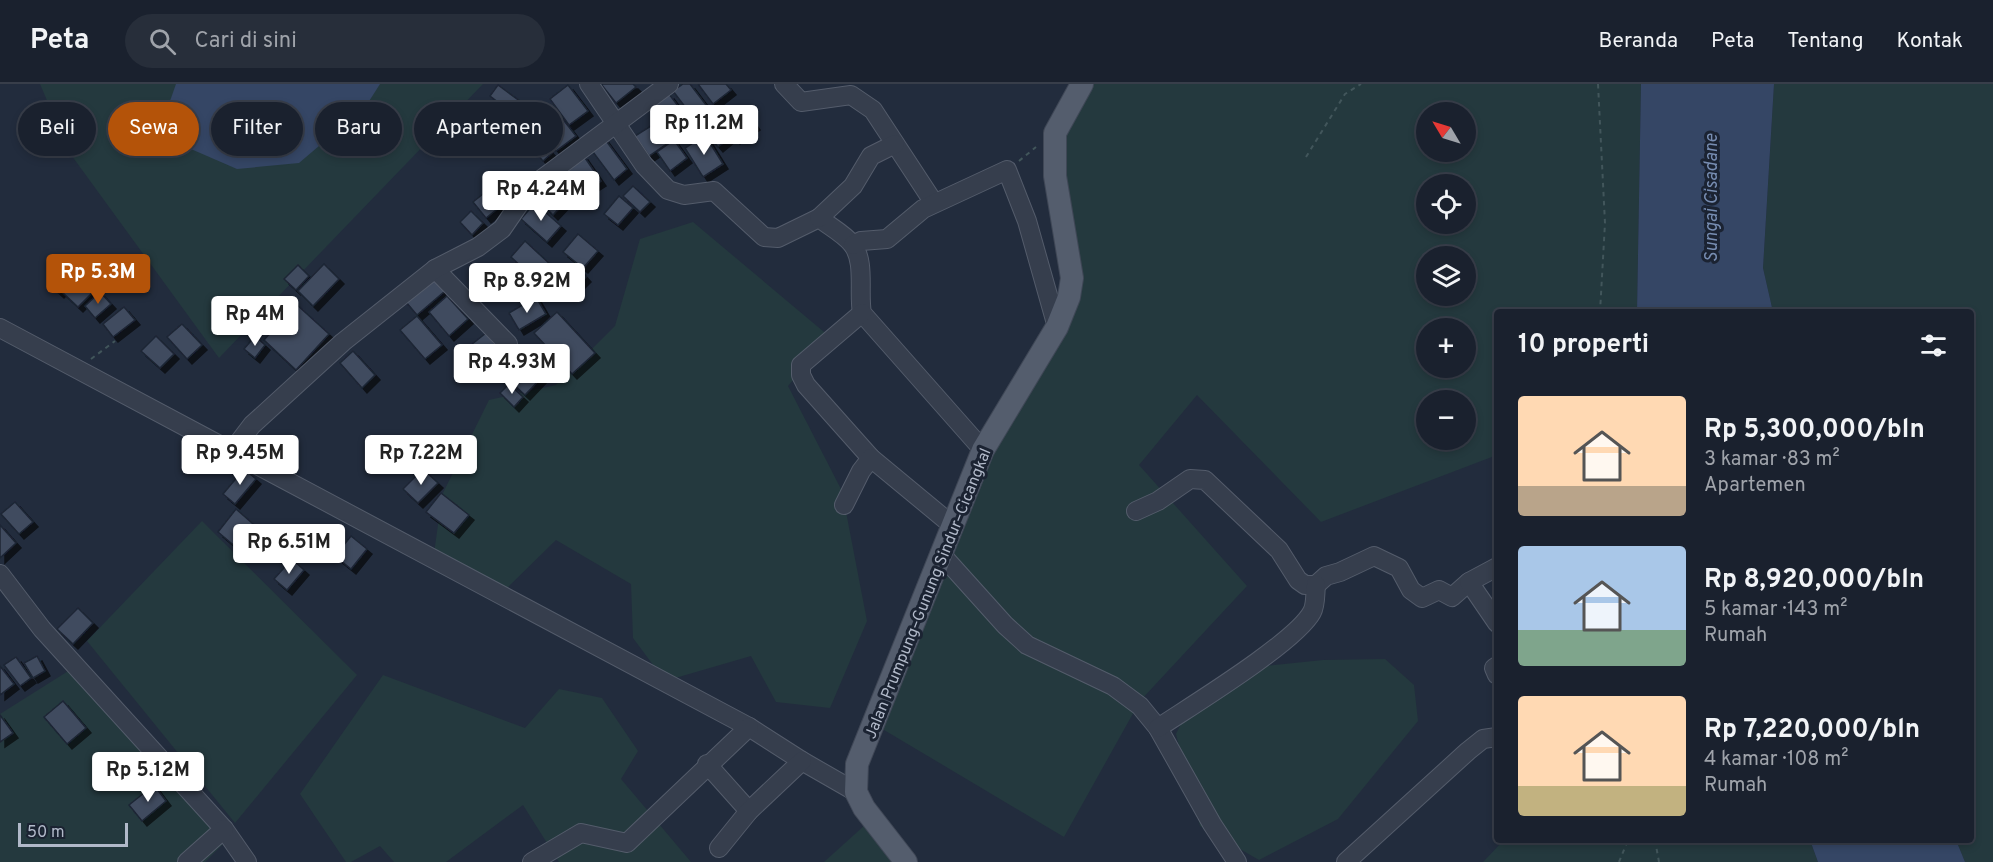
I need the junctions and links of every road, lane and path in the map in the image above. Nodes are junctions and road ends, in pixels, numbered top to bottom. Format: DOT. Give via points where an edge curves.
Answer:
graph roads {
  1 [pos="589,84"];
  2 [pos="669,84"];
  3 [pos="784,84"];
  4 [pos="1082,84"];
  5 [pos="1361,84"];
  6 [pos="1599,84"];
  7 [pos="617,123"];
  8 [pos="1055,133"];
  9 [pos="895,144"];
  10 [pos="1306,157"];
  11 [pos="1007,170"];
  12 [pos="934,203"];
  13 [pos="819,218"];
  14 [pos="853,245"];
  15 [pos="435,269"];
  16 [pos="1600,309"];
  17 [pos="862,313"];
  18 [pos="1057,327"];
  19 [pos="0,328"];
  20 [pos="114,341"];
  21 [pos="508,344"];
  22 [pos="80,369"];
  23 [pos="233,450"];
  24 [pos="983,450"];
  25 [pos="871,458"];
  26 [pos="844,505"];
  27 [pos="1136,511"];
  28 [pos="952,525"];
  29 [pos="942,555"];
  30 [pos="1494,569"];
  31 [pos="0,574"];
  32 [pos="1469,582"];
  33 [pos="1316,585"];
  34 [pos="1494,620"];
  35 [pos="749,727"];
  36 [pos="1158,728"];
  37 [pos="1494,737"];
  38 [pos="802,761"];
  39 [pos="707,764"];
  40 [pos="856,792"];
  41 [pos="749,811"];
  42 [pos="224,829"];
  43 [pos="1627,843"];
  44 [pos="1656,843"];
  45 [pos="719,848"];
  46 [pos="187,862"];
  47 [pos="247,862"];
  48 [pos="532,862"];
  49 [pos="906,862"];
  50 [pos="1237,862"];
  51 [pos="1346,862"];
  52 [pos="1619,862"];
  53 [pos="1659,862"];
  1 -- 7 [label="street"];
  2 -- 7 [label="street"];
  3 -- 9 [label="street" via="801,102 851,95 873,110"];
  4 -- 8 [label="main road, Jalan Prumpung–Gunung Sindur–Cicangkal"];
  5 -- 10 [label="path" via="1345,94"];
  6 -- 16 [label="path" via="1605,223"];
  7 -- 13 [label="street" via="644,165 668,190 684,195 714,191 764,237 778,237"];
  7 -- 15 [label="street" via="531,187 502,229"];
  8 -- 11 [label="path"];
  8 -- 18 [label="main road, Jalan Prumpung–Gunung Sindur–Cicangkal" via="1055,176 1072,278 1070,297"];
  9 -- 12 [label="street"];
  9 -- 13 [label="street" via="871,156 853,186"];
  11 -- 12 [label="street"];
  11 -- 18 [label="street" via="1027,221"];
  12 -- 14 [label="street" via="887,239"];
  13 -- 14 [label="street"];
  14 -- 17 [label="street" via="860,270"];
  15 -- 21 [label="street"];
  15 -- 23 [label="street" via="335,350 252,425"];
  17 -- 24 [label="street"];
  17 -- 25 [label="street" via="801,365 801,375"];
  18 -- 24 [label="main road, Jalan Prumpung–Gunung Sindur–Cicangkal"];
  19 -- 22 [label="street"];
  20 -- 22 [label="path"];
  22 -- 23 [label="street"];
  23 -- 35 [label="street"];
  24 -- 28 [label="main road, Jalan Prumpung–Gunung Sindur–Cicangkal"];
  25 -- 26 [label="street"];
  25 -- 28 [label="street"];
  27 -- 33 [label="street" via="1190,479 1205,480 1279,550 1298,580"];
  28 -- 29 [label="main road, Jalan Prumpung–Gunung Sindur–Cicangkal"];
  29 -- 36 [label="street" via="1026,645 1113,686 1140,706"];
  29 -- 40 [label="main road, Jalan Prumpung–Gunung Sindur–Cicangkal" via="857,764"];
  30 -- 32 [label="street"];
  31 -- 42 [label="street" via="42,629"];
  32 -- 33 [label="street" via="1452,597 1439,590 1422,598 1411,591 1399,568 1374,556 1326,576"];
  32 -- 34 [label="street"];
  33 -- 36 [label="street" via="1313,610 1304,623 1267,654"];
  35 -- 38 [label="street"];
  35 -- 39 [label="street"];
  36 -- 50 [label="street"];
  37 -- 51 [label="street" via="1483,739 1468,751"];
  38 -- 40 [label="street"];
  38 -- 41 [label="street"];
  39 -- 41 [label="street"];
  39 -- 48 [label="street" via="627,843 581,833"];
  40 -- 49 [label="main road"];
  41 -- 45 [label="street"];
  42 -- 46 [label="street"];
  42 -- 47 [label="street"];
  43 -- 52 [label="path"];
  44 -- 53 [label="path"];
}
